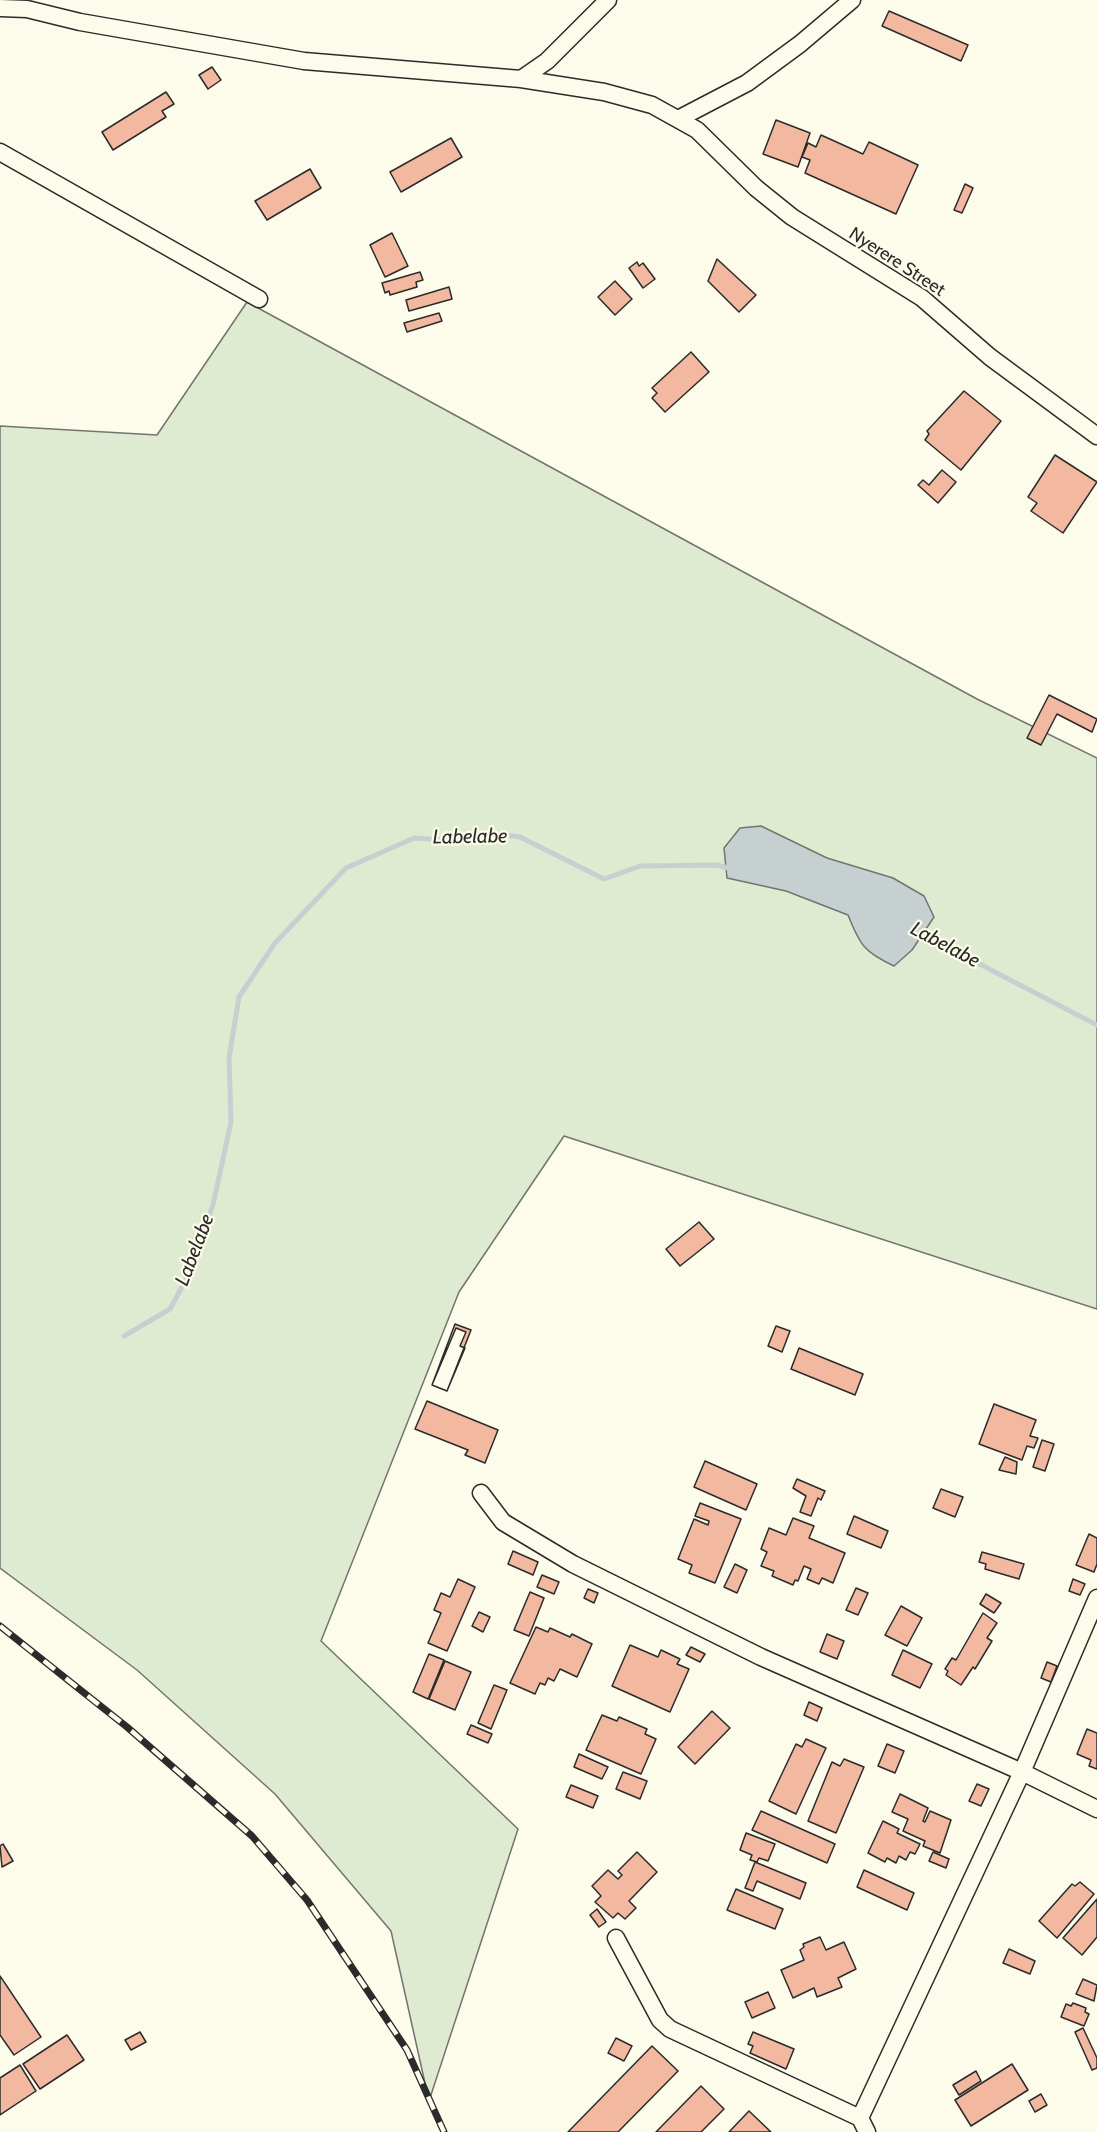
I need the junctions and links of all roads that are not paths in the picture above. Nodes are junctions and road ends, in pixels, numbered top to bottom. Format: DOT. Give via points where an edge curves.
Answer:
graph roads {
  1 [pos="608,0"];
  2 [pos="852,0"];
  3 [pos="0,8"];
  4 [pos="521,79"];
  5 [pos="678,119"];
  6 [pos="0,152"];
  7 [pos="259,299"];
  8 [pos="1097,436"];
  9 [pos="481,1493"];
  10 [pos="1097,1598"];
  11 [pos="1022,1772"];
  12 [pos="1097,1809"];
  13 [pos="616,1938"];
  14 [pos="863,2125"];
  1 -- 4 [label="street" via="547,61"];
  2 -- 5 [label="street" via="747,83"];
  3 -- 4 [label="street, Nyerere Street" via="27,9 304,61"];
  4 -- 5 [label="street, Nyerere Street" via="604,92 652,105"];
  5 -- 8 [label="street, Nyerere Street" via="697,130 792,217 922,298 990,357"];
  6 -- 7 [label="street"];
  9 -- 11 [label="street" via="503,1522 573,1564 761,1657"];
  10 -- 11 [label="street"];
  11 -- 12 [label="street"];
  11 -- 14 [label="street"];
  13 -- 14 [label="street" via="660,2020 670,2029"];
}
